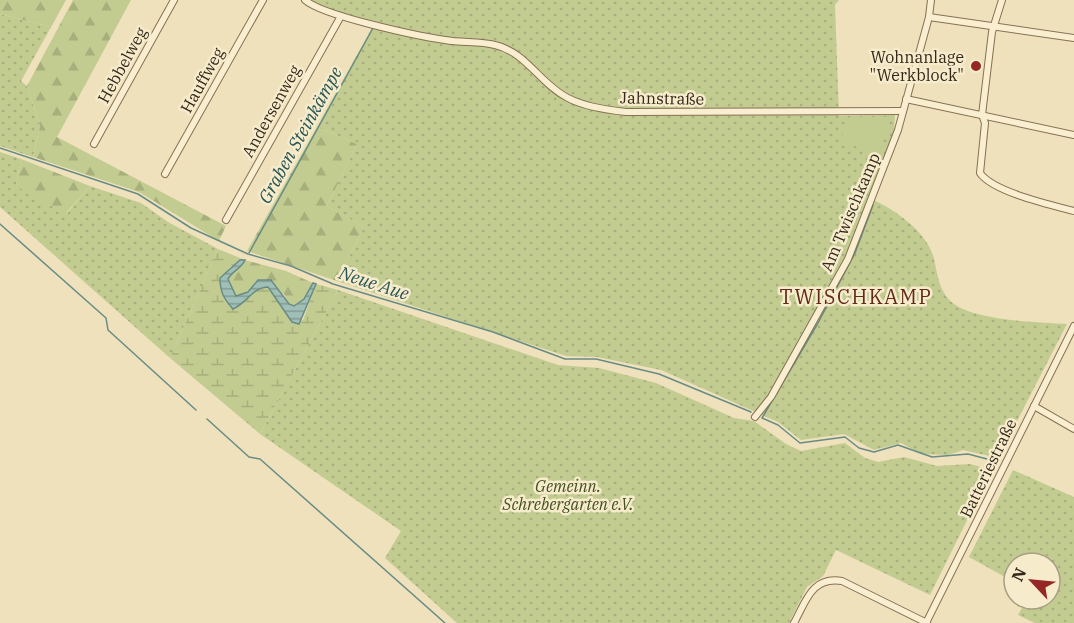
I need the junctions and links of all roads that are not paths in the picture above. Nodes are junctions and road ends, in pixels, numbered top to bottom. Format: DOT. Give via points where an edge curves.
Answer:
graph roads {
  1 [pos="174,0"];
  2 [pos="263,0"];
  3 [pos="305,0"];
  4 [pos="931,0"];
  5 [pos="1002,0"];
  6 [pos="341,16"];
  7 [pos="929,17"];
  8 [pos="993,27"];
  9 [pos="1074,38"];
  10 [pos="906,99"];
  11 [pos="903,111"];
  12 [pos="982,115"];
  13 [pos="1074,135"];
  14 [pos="94,144"];
  15 [pos="165,174"];
  16 [pos="1074,211"];
  17 [pos="226,220"];
  18 [pos="1074,326"];
  19 [pos="1034,406"];
  20 [pos="754,417"];
  21 [pos="1074,429"];
  22 [pos="794,623"];
  23 [pos="926,623"];
  1 -- 14 [label="street, Hebbelweg"];
  2 -- 15 [label="street, Hauffweg"];
  3 -- 6 [label="street, Jahnstraße" via="320,10"];
  4 -- 7 [label="street, Am Twischkamp"];
  5 -- 8 [label="street"];
  6 -- 11 [label="street, Jahnstraße" via="443,40 480,42 512,50 568,98 603,110 799,114"];
  6 -- 17 [label="street, Andersenweg"];
  7 -- 8 [label="street"];
  7 -- 10 [label="street, Am Twischkamp"];
  8 -- 9 [label="street"];
  8 -- 12 [label="street"];
  10 -- 11 [label="street, Am Twischkamp"];
  10 -- 12 [label="street"];
  11 -- 20 [label="street, Am Twischkamp" via="848,259 771,398"];
  12 -- 13 [label="street"];
  12 -- 16 [label="street" via="985,123 980,173 985,179 1027,199"];
  18 -- 19 [label="street, Batteriestraße"];
  19 -- 21 [label="street"];
  19 -- 23 [label="street, Batteriestraße"];
  22 -- 23 [label="street" via="812,589 834,579"];
}
